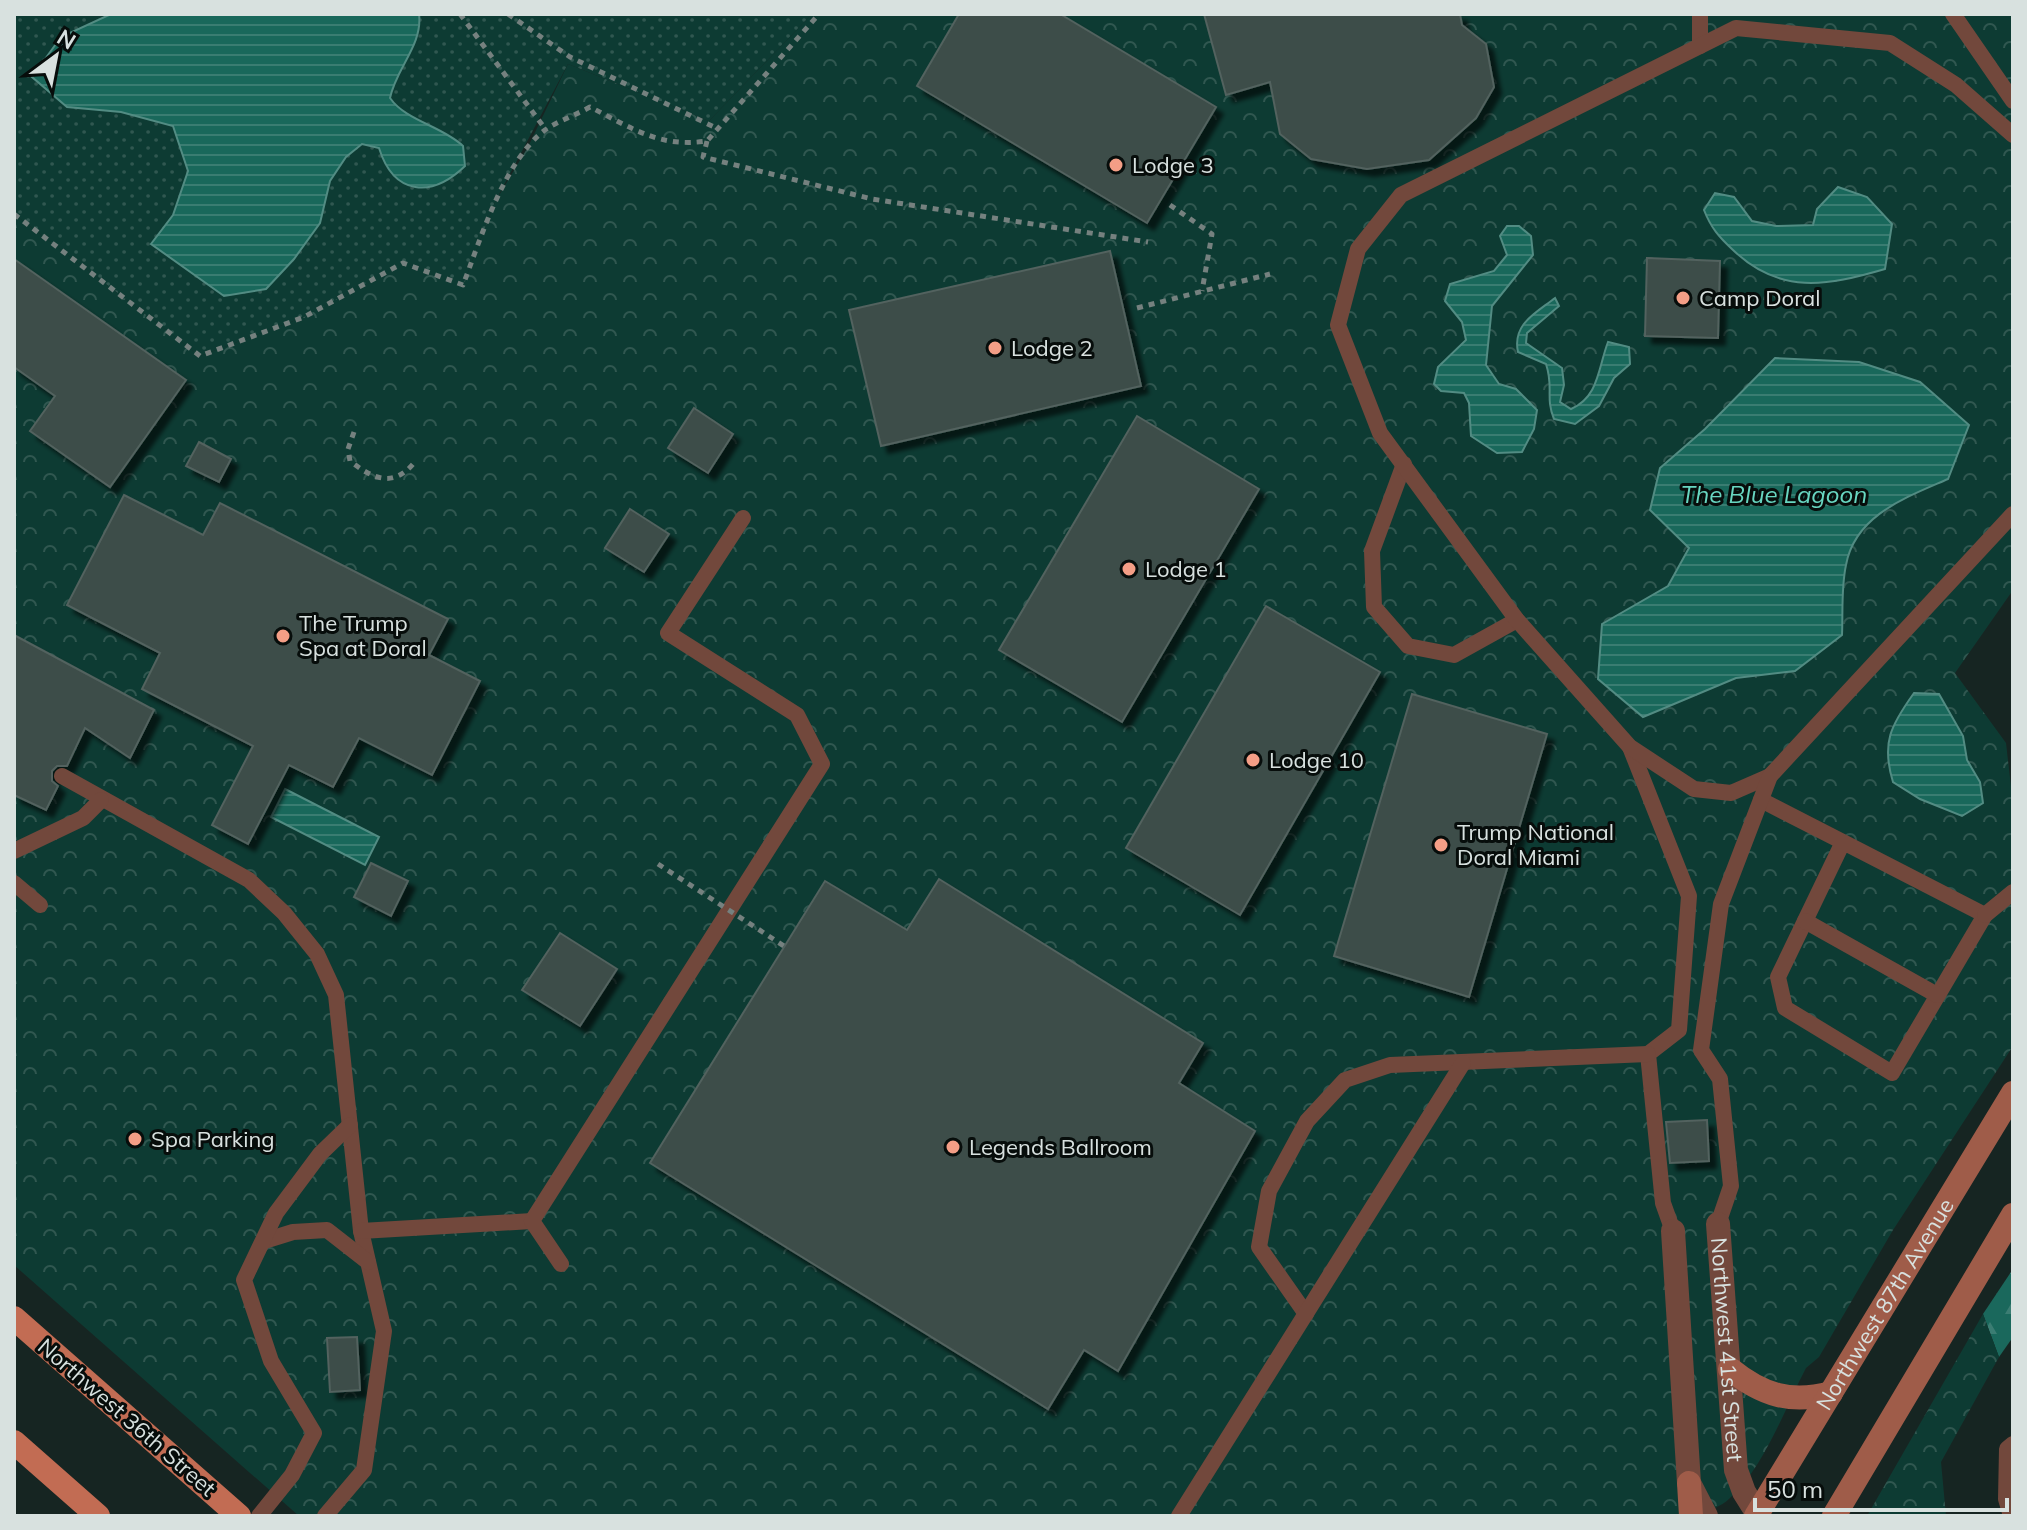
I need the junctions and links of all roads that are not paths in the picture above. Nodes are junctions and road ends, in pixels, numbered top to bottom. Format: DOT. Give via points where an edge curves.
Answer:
graph roads {
  1 [pos="1700,14"];
  2 [pos="1953,14"];
  3 [pos="1700,46"];
  4 [pos="2013,101"];
  5 [pos="2013,135"];
  6 [pos="1404,464"];
  7 [pos="2013,514"];
  8 [pos="743,518"];
  9 [pos="1517,620"];
  10 [pos="1630,747"];
  11 [pos="62,776"];
  12 [pos="1770,776"];
  13 [pos="101,800"];
  14 [pos="1761,800"];
  15 [pos="1843,842"];
  16 [pos="14,851"];
  17 [pos="14,883"];
  18 [pos="2013,892"];
  19 [pos="40,905"];
  20 [pos="1985,915"];
  21 [pos="1805,921"];
  22 [pos="1937,995"];
  23 [pos="1648,1054"];
  24 [pos="1463,1063"];
  25 [pos="2013,1093"];
  26 [pos="350,1125"];
  27 [pos="2013,1215"];
  28 [pos="532,1221"];
  29 [pos="1718,1224"];
  30 [pos="361,1231"];
  31 [pos="1673,1231"];
  32 [pos="264,1241"];
  33 [pos="368,1262"];
  34 [pos="561,1264"];
  35 [pos="1306,1314"];
  36 [pos="14,1318"];
  37 [pos="1730,1369"];
  38 [pos="1831,1393"];
  39 [pos="14,1442"];
  40 [pos="2013,1444"];
  41 [pos="1689,1483"];
  42 [pos="1758,1515"];
  43 [pos="98,1516"];
  44 [pos="239,1516"];
  45 [pos="259,1516"];
  46 [pos="325,1516"];
  47 [pos="1179,1516"];
  48 [pos="1691,1516"];
  49 [pos="1706,1516"];
  50 [pos="1834,1516"];
  51 [pos="2011,1516"];
  1 -- 3 [label="lane"];
  2 -- 4 [label="lane"];
  3 -- 5 [label="lane" via="1736,28 1890,43 1956,85"];
  3 -- 6 [label="lane" via="1401,195 1358,249 1338,325 1380,433"];
  6 -- 9 [label="lane"];
  6 -- 9 [label="lane" via="1372,551 1374,607 1408,646 1454,655"];
  7 -- 12 [label="lane"];
  8 -- 28 [label="lane" via="668,633 797,715 822,764"];
  9 -- 10 [label="lane"];
  10 -- 12 [label="lane" via="1694,789 1731,793"];
  10 -- 23 [label="lane" via="1689,896 1679,1030"];
  11 -- 13 [label="lane"];
  12 -- 14 [label="lane"];
  13 -- 16 [label="lane" via="83,818"];
  13 -- 26 [label="lane" via="249,880 317,954 336,995"];
  14 -- 15 [label="lane"];
  14 -- 29 [label="lane" via="1721,904 1701,1050 1720,1079 1731,1186"];
  15 -- 20 [label="lane"];
  15 -- 21 [label="lane"];
  17 -- 19 [label="lane"];
  18 -- 20 [label="lane"];
  20 -- 22 [label="lane"];
  21 -- 22 [label="lane"];
  21 -- 22 [label="lane" via="1778,977 1785,1008 1892,1073"];
  23 -- 24 [label="lane"];
  23 -- 31 [label="lane" via="1663,1203"];
  24 -- 35 [label="lane"];
  24 -- 35 [label="lane" via="1390,1065 1345,1080 1307,1121 1269,1191 1259,1247"];
  25 -- 38 [label="main road, Northwest 87th Avenue"];
  26 -- 30 [label="lane"];
  26 -- 32 [label="lane" via="320,1154 276,1213"];
  27 -- 50 [label="main road"];
  28 -- 30 [label="lane"];
  28 -- 34 [label="lane"];
  29 -- 37 [label="street, Northwest 41st Street"];
  30 -- 33 [label="lane"];
  31 -- 41 [label="street, Northwest 41st Street"];
  32 -- 33 [label="lane" via="327,1230"];
  32 -- 45 [label="lane" via="244,1280 271,1361 314,1433 292,1475"];
  33 -- 46 [label="lane" via="384,1331 364,1470"];
  35 -- 47 [label="lane"];
  36 -- 44 [label="main road, Northwest 36th Street"];
  37 -- 38 [label="main road" via="1773,1396 1797,1399"];
  37 -- 42 [label="street, Northwest 41st Street" via="1736,1470"];
  38 -- 42 [label="main road, Northwest 87th Avenue"];
  39 -- 43 [label="main road"];
  40 -- 51 [label="lane" via="2007,1449"];
  41 -- 48 [label="main road"];
  41 -- 49 [label="street, Northwest 41st Street"];
}
